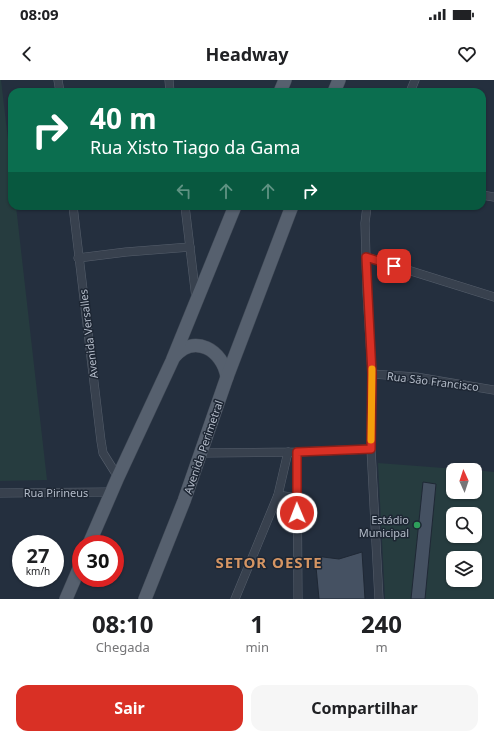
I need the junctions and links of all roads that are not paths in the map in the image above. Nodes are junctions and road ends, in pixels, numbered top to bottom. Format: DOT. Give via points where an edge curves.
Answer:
graph roads {
  1 [pos="72,210"];
  2 [pos="185,210"];
  3 [pos="232,210"];
  4 [pos="290,210"];
  5 [pos="367,210"];
  6 [pos="190,247"];
  7 [pos="366,257"];
  8 [pos="78,258"];
  9 [pos="494,297"];
  10 [pos="196,300"];
  11 [pos="172,361"];
  12 [pos="372,374"];
  13 [pos="227,377"];
  14 [pos="494,390"];
  15 [pos="371,449"];
  16 [pos="288,452"];
  17 [pos="297,452"];
  18 [pos="202,453"];
  19 [pos="107,461"];
  20 [pos="125,461"];
  21 [pos="118,477"];
  22 [pos="111,492"];
  23 [pos="0,493"];
  24 [pos="278,495"];
  25 [pos="296,498"];
  26 [pos="94,535"];
  27 [pos="72,585"];
  28 [pos="66,599"];
  29 [pos="145,599"];
  30 [pos="236,599"];
  31 [pos="298,599"];
  32 [pos="379,599"];
  1 -- 8 [label="street, Avenida Versalles"];
  2 -- 6 [label="street"];
  3 -- 10 [label="main road"];
  4 -- 13 [label="main road, Avenida Perimetral"];
  5 -- 7 [label="street"];
  6 -- 8 [label="street"];
  6 -- 10 [label="street"];
  7 -- 9 [label="street"];
  7 -- 12 [label="street"];
  8 -- 19 [label="street, Avenida Versalles" via="101,441"];
  10 -- 11 [label="main road"];
  11 -- 13 [label="main road" via="186,348 205,347 221,359"];
  11 -- 20 [label="main road"];
  12 -- 14 [label="street, Rua São Francisco" via="416,376"];
  12 -- 15 [label="street"];
  13 -- 18 [label="main road, Avenida Perimetral"];
  15 -- 17 [label="street"];
  15 -- 32 [label="street"];
  16 -- 17 [label="street"];
  16 -- 18 [label="street"];
  16 -- 24 [label="street"];
  17 -- 25 [label="street"];
  18 -- 29 [label="main road, Avenida Perimetral"];
  19 -- 20 [label="street"];
  19 -- 21 [label="street, Avenida Versalles"];
  20 -- 21 [label="main road"];
  21 -- 22 [label="main road"];
  22 -- 23 [label="street, Rua Pirineus"];
  22 -- 26 [label="main road"];
  24 -- 25 [label="street"];
  24 -- 30 [label="street"];
  25 -- 31 [label="street"];
  27 -- 28 [label="main road"];
}
